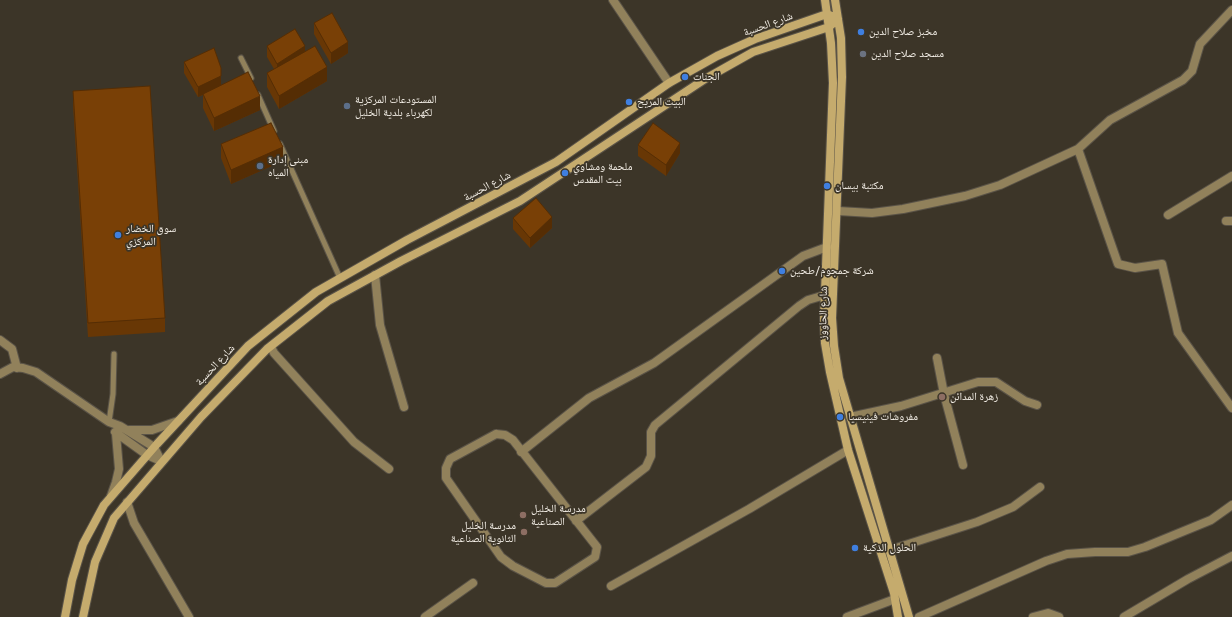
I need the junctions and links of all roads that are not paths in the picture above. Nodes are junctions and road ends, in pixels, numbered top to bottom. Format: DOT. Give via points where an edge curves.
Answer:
graph roads {
  1 [pos="613,0"];
  2 [pos="825,0"];
  3 [pos="835,0"];
  4 [pos="1232,10"];
  5 [pos="827,14"];
  6 [pos="838,18"];
  7 [pos="829,27"];
  8 [pos="242,58"];
  9 [pos="669,83"];
  10 [pos="1078,148"];
  11 [pos="1232,176"];
  12 [pos="838,211"];
  13 [pos="1168,215"];
  14 [pos="827,247"];
  15 [pos="375,275"];
  16 [pos="340,278"];
  17 [pos="825,295"];
  18 [pos="0,340"];
  19 [pos="271,346"];
  20 [pos="114,354"];
  21 [pos="937,358"];
  22 [pos="17,368"];
  23 [pos="0,374"];
  24 [pos="944,394"];
  25 [pos="1037,405"];
  26 [pos="404,407"];
  27 [pos="1232,408"];
  28 [pos="850,417"];
  29 [pos="178,421"];
  30 [pos="109,422"];
  31 [pos="126,430"];
  32 [pos="116,434"];
  33 [pos="154,447"];
  34 [pos="848,450"];
  35 [pos="521,452"];
  36 [pos="147,455"];
  37 [pos="161,461"];
  38 [pos="963,465"];
  39 [pos="389,469"];
  40 [pos="1040,487"];
  41 [pos="109,500"];
  42 [pos="127,502"];
  43 [pos="1232,505"];
  44 [pos="576,521"];
  45 [pos="890,550"];
  46 [pos="1232,556"];
  47 [pos="473,582"];
  48 [pos="610,586"];
  49 [pos="895,599"];
  50 [pos="65,617"];
  51 [pos="83,617"];
  52 [pos="188,617"];
  53 [pos="425,617"];
  54 [pos="847,617"];
  55 [pos="898,617"];
  56 [pos="909,617"];
  57 [pos="919,617"];
  58 [pos="1033,617"];
  59 [pos="1059,617"];
  60 [pos="1124,617"];
  1 -- 9 [label="street"];
  2 -- 5 [label="main road, شارع الحاووز"];
  3 -- 6 [label="main road, شارع الحاووز"];
  4 -- 10 [label="street" via="1200,44 1194,65 1184,80 1110,120"];
  5 -- 6 [label="main road"];
  5 -- 7 [label="main road, شارع الحاووز"];
  5 -- 9 [label="main road, شارع الحسبة" via="717,56"];
  6 -- 7 [label="main road, شارع الحسبة"];
  6 -- 12 [label="main road, شارع الحاووز" via="842,77"];
  7 -- 14 [label="main road, شارع الحاووز" via="833,83"];
  7 -- 15 [label="main road, شارع الحسبة" via="753,52 705,80 520,201"];
  8 -- 16 [label="lane"];
  9 -- 16 [label="main road, شارع الحسبة" via="556,162"];
  10 -- 12 [label="street" via="1000,184 965,196 872,213"];
  10 -- 27 [label="street" via="1118,264 1135,268 1162,264 1178,333"];
  11 -- 13 [label="street"];
  12 -- 28 [label="main road, شارع الحاووز" via="832,318 839,378"];
  14 -- 17 [label="main road, شارع الحاووز"];
  14 -- 35 [label="street" via="803,256 654,363 589,398"];
  15 -- 19 [label="main road, شارع الحسبة" via="328,301"];
  15 -- 26 [label="street" via="380,325"];
  16 -- 29 [label="main road, شارع الحسبة" via="316,292 248,346"];
  17 -- 34 [label="main road, شارع الحاووز" via="825,343"];
  17 -- 44 [label="street" via="808,300 799,306 655,425 650,434 651,456 646,468"];
  18 -- 22 [label="street" via="12,349"];
  19 -- 37 [label="main road, شارع الحسبة" via="200,417"];
  19 -- 39 [label="street" via="354,442"];
  20 -- 30 [label="lane"];
  21 -- 24 [label="street"];
  22 -- 23 [label="street" via="13,367"];
  22 -- 30 [label="street" via="36,372"];
  24 -- 25 [label="street" via="978,382 996,382 1024,401"];
  24 -- 28 [label="street"];
  24 -- 38 [label="street"];
  28 -- 45 [label="main road, شارع الحاووز"];
  29 -- 31 [label="street" via="152,430"];
  29 -- 33 [label="main road, شارع الحسبة"];
  30 -- 31 [label="street"];
  30 -- 32 [label="street"];
  31 -- 33 [label="street"];
  32 -- 36 [label="street"];
  32 -- 41 [label="street" via="119,469"];
  33 -- 36 [label="main road, شارع الحسبة"];
  33 -- 37 [label="street"];
  34 -- 48 [label="street" via="756,505"];
  34 -- 49 [label="main road, شارع الحاووز"];
  35 -- 44 [label="street"];
  35 -- 44 [label="street" via="511,438 496,434 450,459 446,468 448,480 501,557 546,583 557,582 597,554 595,543"];
  36 -- 37 [label="street"];
  36 -- 41 [label="main road, شارع الحسبة"];
  37 -- 42 [label="main road, شارع الحسبة"];
  40 -- 45 [label="street" via="1013,506 983,520"];
  41 -- 50 [label="main road, شارع الحسبة" via="83,544 72,580"];
  42 -- 51 [label="main road, شارع الحسبة" via="114,518 95,562"];
  42 -- 52 [label="street" via="134,523"];
  43 -- 57 [label="street" via="1211,520 1146,547 1128,552 1095,552 1046,561"];
  45 -- 56 [label="main road, شارع الحاووز"];
  46 -- 60 [label="street"];
  47 -- 53 [label="street"];
  49 -- 54 [label="street"];
  49 -- 55 [label="main road, شارع الحاووز"];
  58 -- 59 [label="street" via="1048,613"];
}
